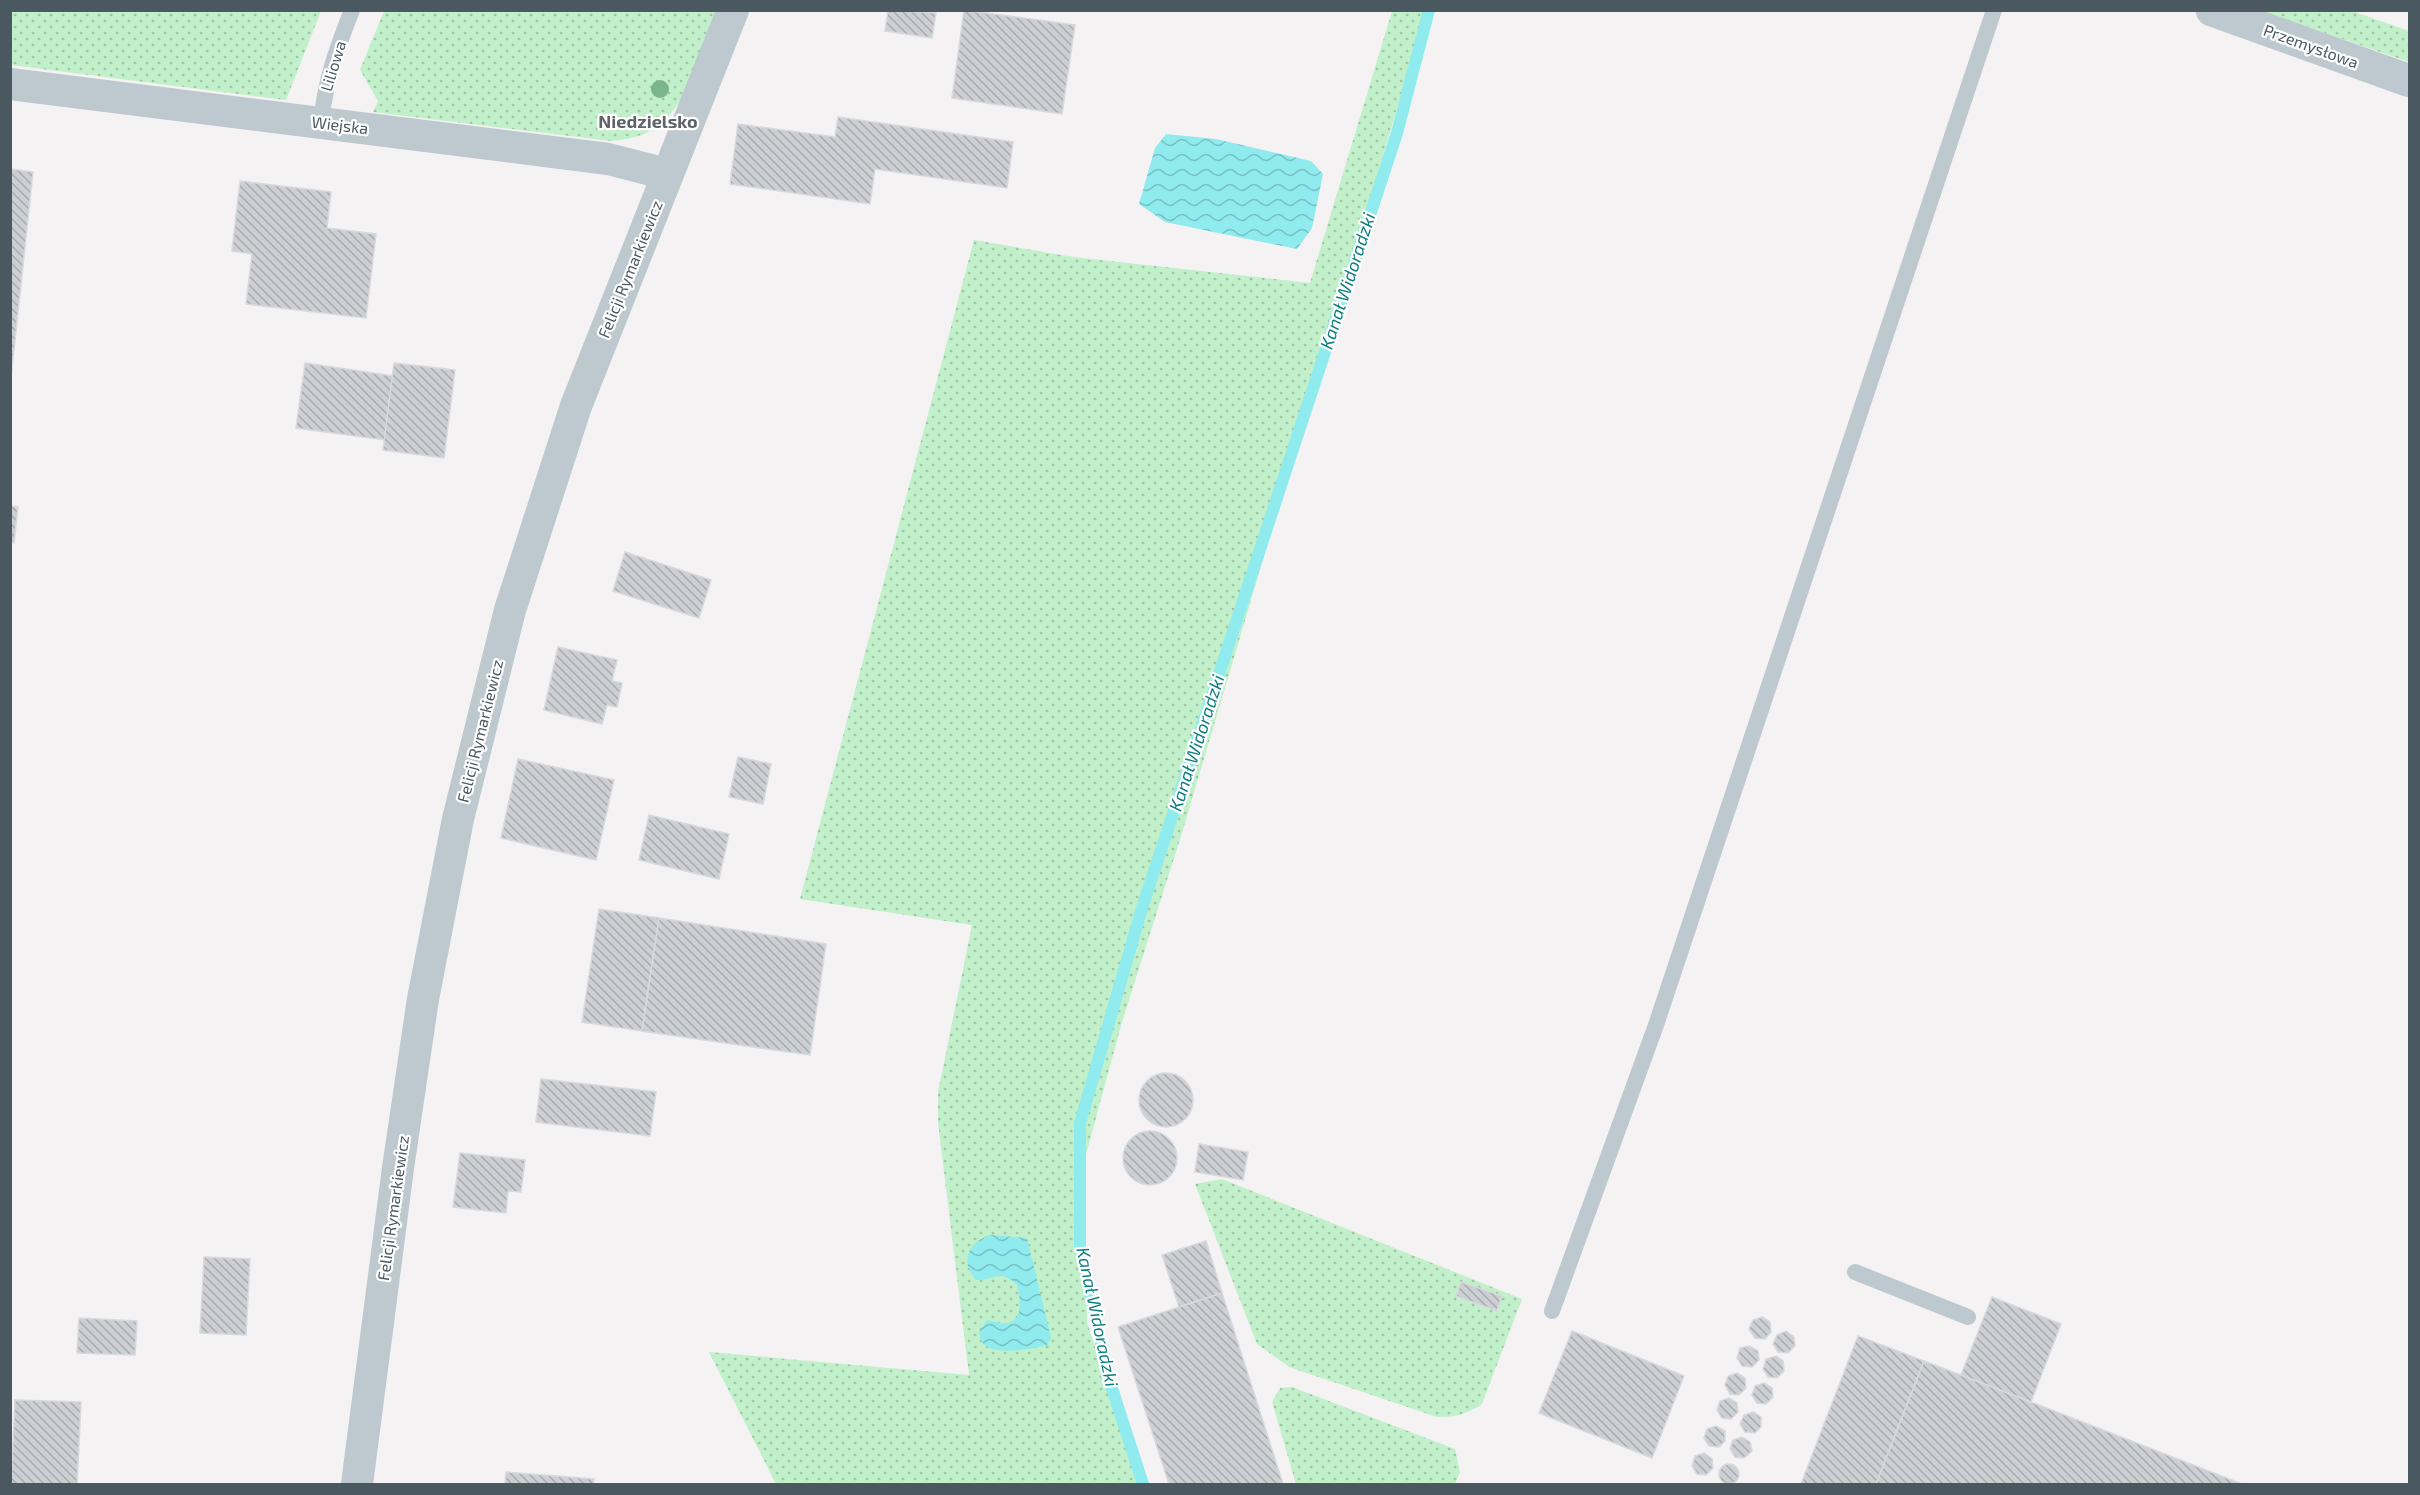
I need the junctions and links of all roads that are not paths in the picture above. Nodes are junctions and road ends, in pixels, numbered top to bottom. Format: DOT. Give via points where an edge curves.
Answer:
graph roads {
  1 [pos="352,10"];
  2 [pos="733,10"];
  3 [pos="1994,10"];
  4 [pos="2212,10"];
  5 [pos="2409,81"];
  6 [pos="10,84"];
  7 [pos="321,122"];
  8 [pos="667,174"];
  9 [pos="1855,1272"];
  10 [pos="1552,1311"];
  11 [pos="1968,1317"];
  12 [pos="357,1485"];
  1 -- 7 [label="lane, Liliowa" via="324,88"];
  2 -- 8 [label="street, Felicji Rymarkiewicz"];
  3 -- 10 [label="lane" via="1656,1025"];
  4 -- 5 [label="street, Przemysłowa"];
  6 -- 7 [label="street, Wiejska"];
  7 -- 8 [label="street, Wiejska" via="608,159"];
  8 -- 12 [label="street, Felicji Rymarkiewicz" via="576,406 510,610 458,819 423,999"];
  9 -- 11 [label="lane"];
}
